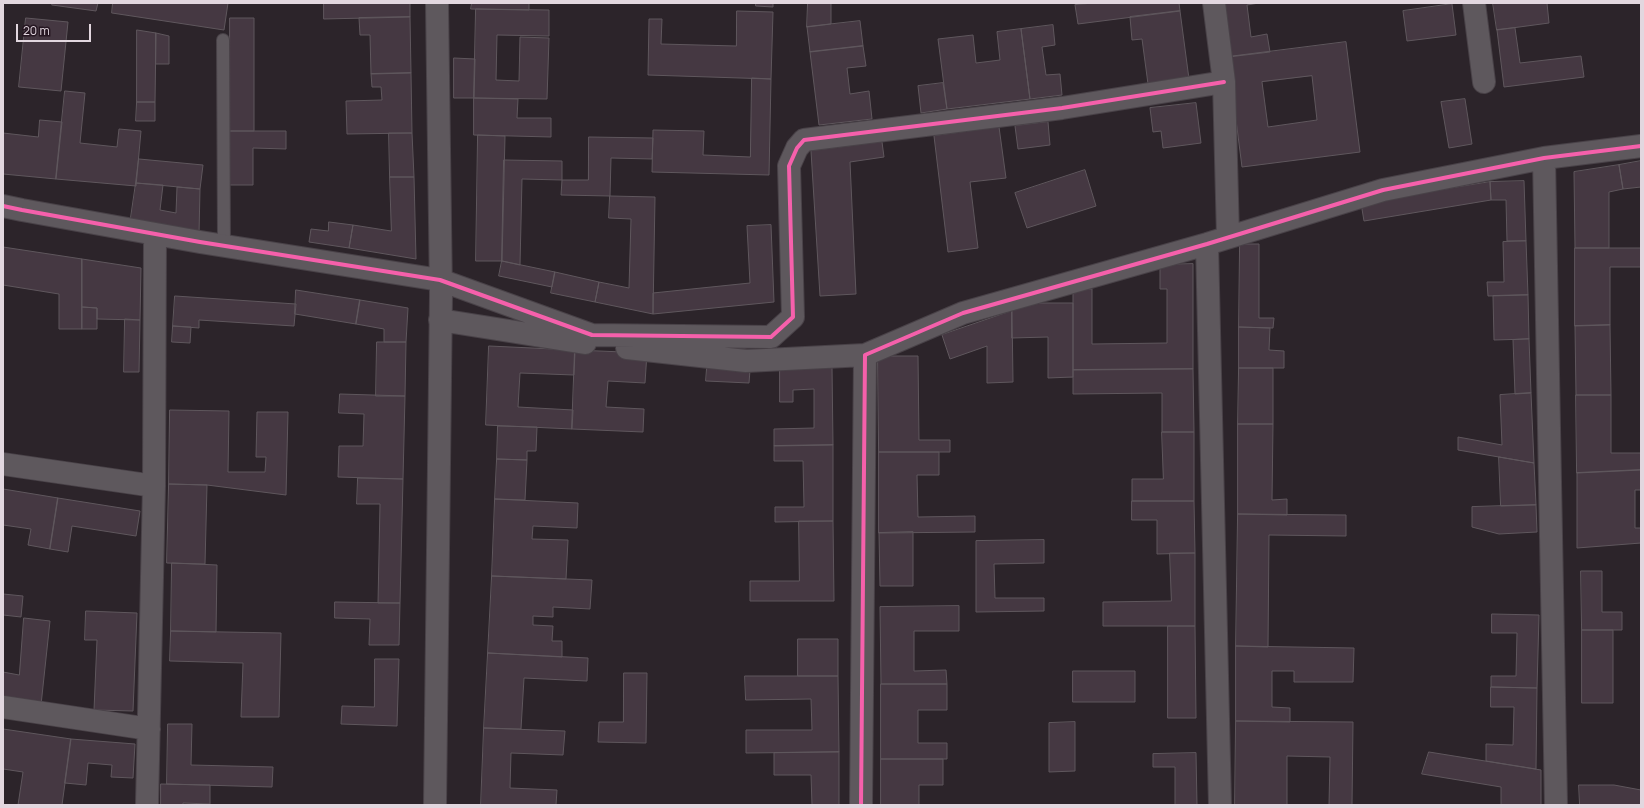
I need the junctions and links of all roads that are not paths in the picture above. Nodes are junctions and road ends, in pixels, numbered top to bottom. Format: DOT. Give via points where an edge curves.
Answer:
graph roads {
  1 [pos="437,3"];
  2 [pos="1214,3"];
  3 [pos="1474,3"];
  4 [pos="223,40"];
  5 [pos="1224,82"];
  6 [pos="1484,82"];
  7 [pos="1641,146"];
  8 [pos="1544,158"];
  9 [pos="3,206"];
  10 [pos="155,234"];
  11 [pos="1228,237"];
  12 [pos="1207,244"];
  13 [pos="224,246"];
  14 [pos="440,280"];
  15 [pos="440,320"];
  16 [pos="865,356"];
  17 [pos="3,464"];
  18 [pos="154,486"];
  19 [pos="3,707"];
  20 [pos="149,729"];
  21 [pos="148,805"];
  22 [pos="435,805"];
  23 [pos="861,805"];
  24 [pos="1220,805"];
  25 [pos="1556,805"];
  1 -- 14 [label="street"];
  2 -- 5 [label="street"];
  3 -- 6 [label="street"];
  4 -- 13 [label="lane"];
  5 -- 11 [label="street"];
  5 -- 14 [label="street" via="1062,108 804,140 797,148 789,166 793,317 772,337 592,335"];
  7 -- 8 [label="street"];
  8 -- 11 [label="street" via="1383,190"];
  8 -- 25 [label="street"];
  9 -- 10 [label="street"];
  10 -- 13 [label="street"];
  10 -- 18 [label="street"];
  11 -- 12 [label="street"];
  12 -- 16 [label="street" via="962,313"];
  12 -- 24 [label="street"];
  13 -- 14 [label="street"];
  14 -- 15 [label="street"];
  15 -- 16 [label="street" via="592,344 746,361"];
  15 -- 22 [label="street"];
  16 -- 23 [label="street"];
  17 -- 18 [label="street"];
  18 -- 20 [label="street"];
  19 -- 20 [label="street"];
  20 -- 21 [label="street"];
}
